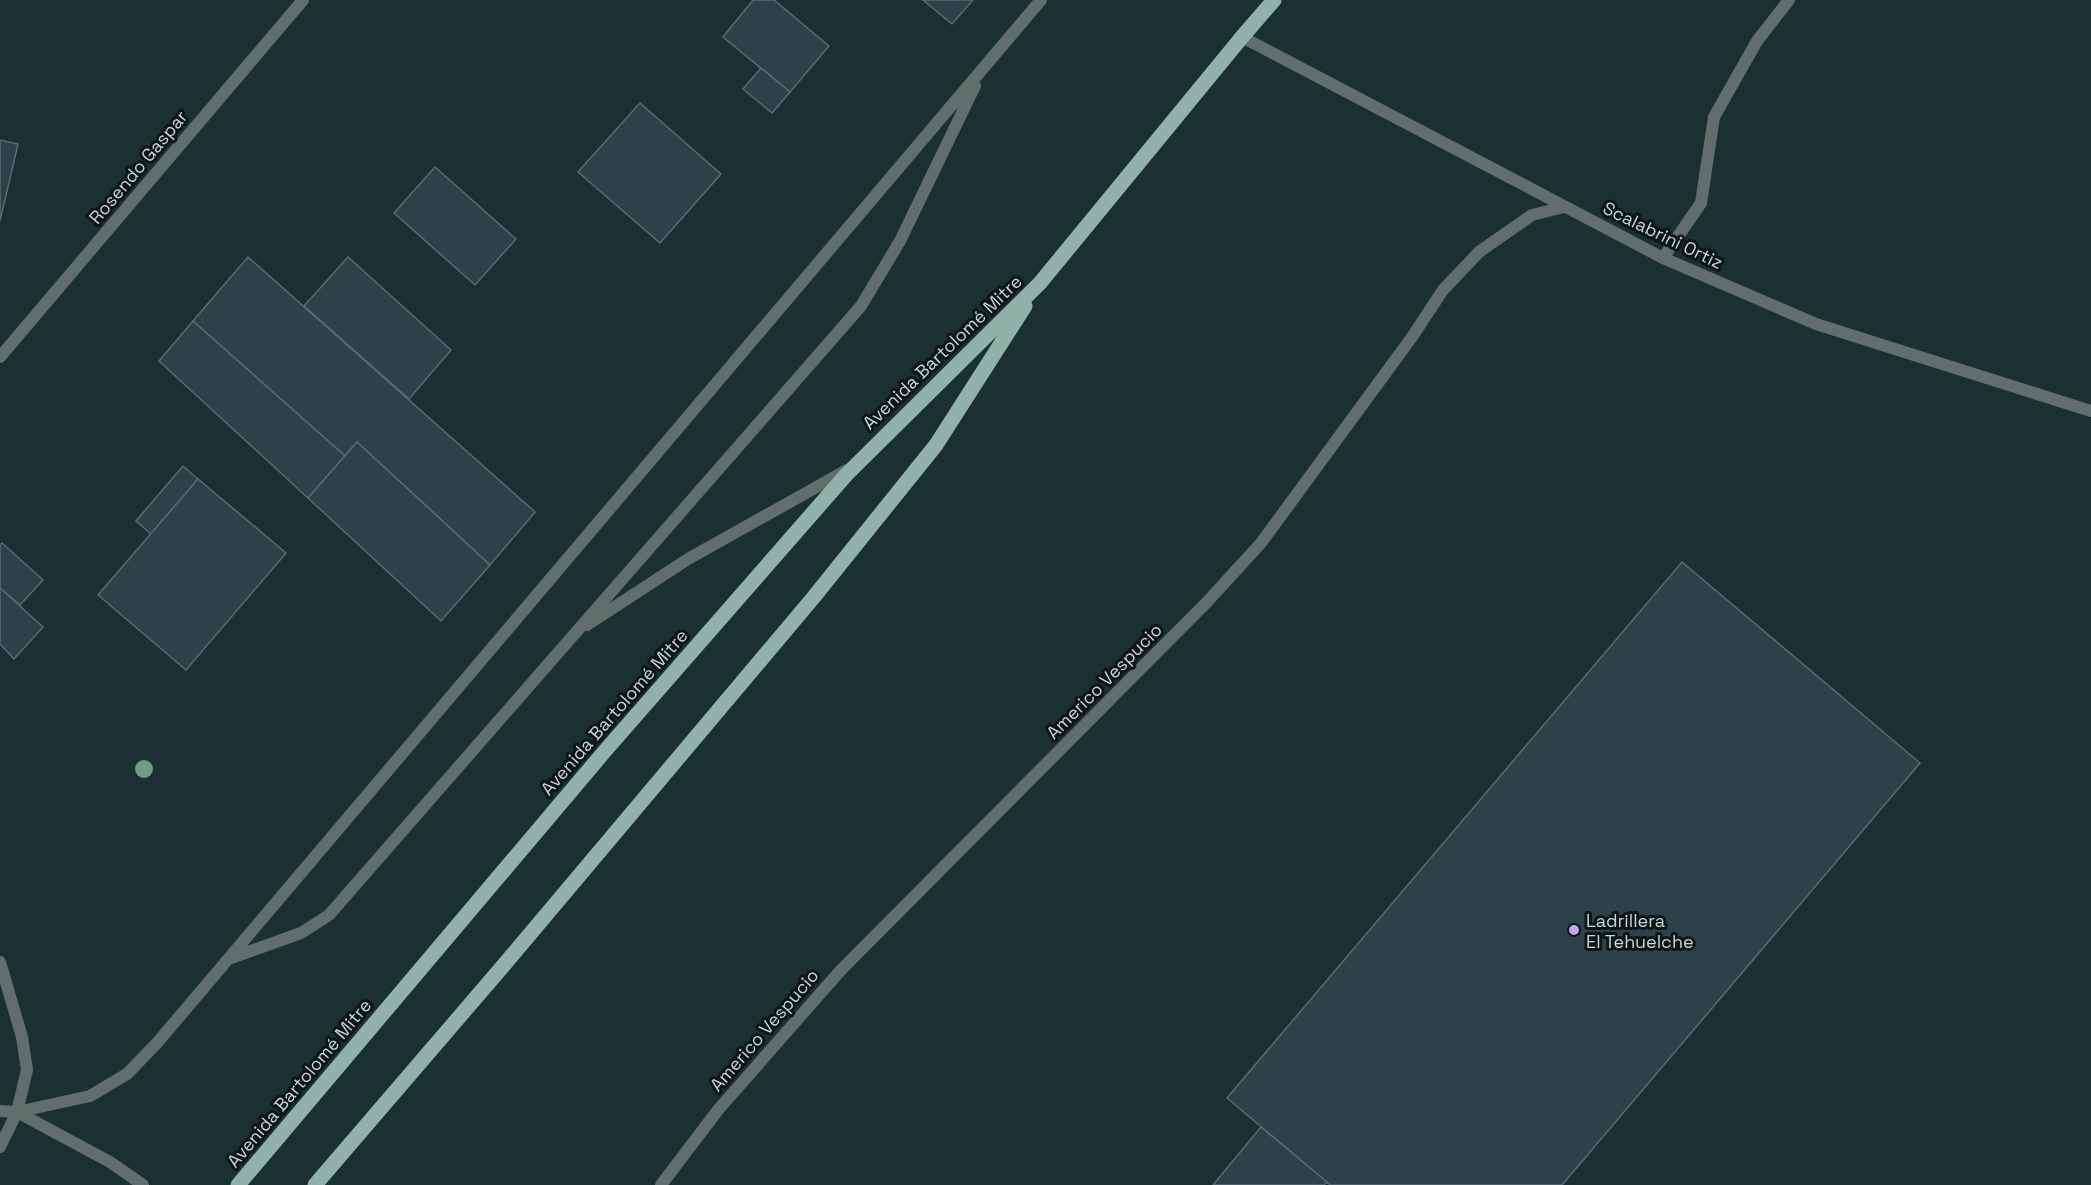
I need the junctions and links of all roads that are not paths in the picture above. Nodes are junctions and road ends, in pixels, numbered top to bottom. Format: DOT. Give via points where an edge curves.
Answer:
graph roads {
  1 [pos="303,0"];
  2 [pos="1041,0"];
  3 [pos="1274,0"];
  4 [pos="1789,0"];
  5 [pos="1242,37"];
  6 [pos="984,68"];
  7 [pos="1564,207"];
  8 [pos="1663,258"];
  9 [pos="1040,283"];
  10 [pos="0,357"];
  11 [pos="2091,411"];
  12 [pos="854,467"];
  13 [pos="572,635"];
  14 [pos="228,958"];
  15 [pos="0,962"];
  16 [pos="0,1111"];
  17 [pos="16,1112"];
  18 [pos="0,1147"];
  19 [pos="143,1185"];
  20 [pos="238,1185"];
  21 [pos="315,1185"];
  22 [pos="661,1185"];
  1 -- 10 [label="street, Rosendo Gaspar"];
  2 -- 6 [label="street"];
  3 -- 5 [label="main road, Avenida Bartolomé Mitre"];
  4 -- 8 [label="street" via="1756,41 1714,117 1701,203"];
  5 -- 7 [label="street, Scalabrini Ortiz"];
  5 -- 9 [label="main road, Avenida Bartolomé Mitre"];
  6 -- 13 [label="street" via="900,241 861,306"];
  6 -- 14 [label="street"];
  7 -- 8 [label="street, Scalabrini Ortiz"];
  7 -- 22 [label="street, Americo Vespucio" via="1532,215 1479,252 1443,290 1261,543 1199,611 840,971 718,1110"];
  8 -- 11 [label="street, Scalabrini Ortiz" via="1815,324"];
  9 -- 12 [label="main road, Avenida Bartolomé Mitre"];
  9 -- 21 [label="main road, Avenida Bartolomé Mitre" via="936,445 828,580"];
  12 -- 13 [label="street" via="688,559"];
  12 -- 20 [label="main road, Avenida Bartolomé Mitre" via="604,752"];
  13 -- 14 [label="street" via="329,915 301,933"];
  14 -- 17 [label="street" via="126,1074 90,1096"];
  15 -- 17 [label="street" via="22,1037 27,1070"];
  16 -- 17 [label="street"];
  17 -- 18 [label="street"];
  17 -- 19 [label="street" via="110,1161"];
}
